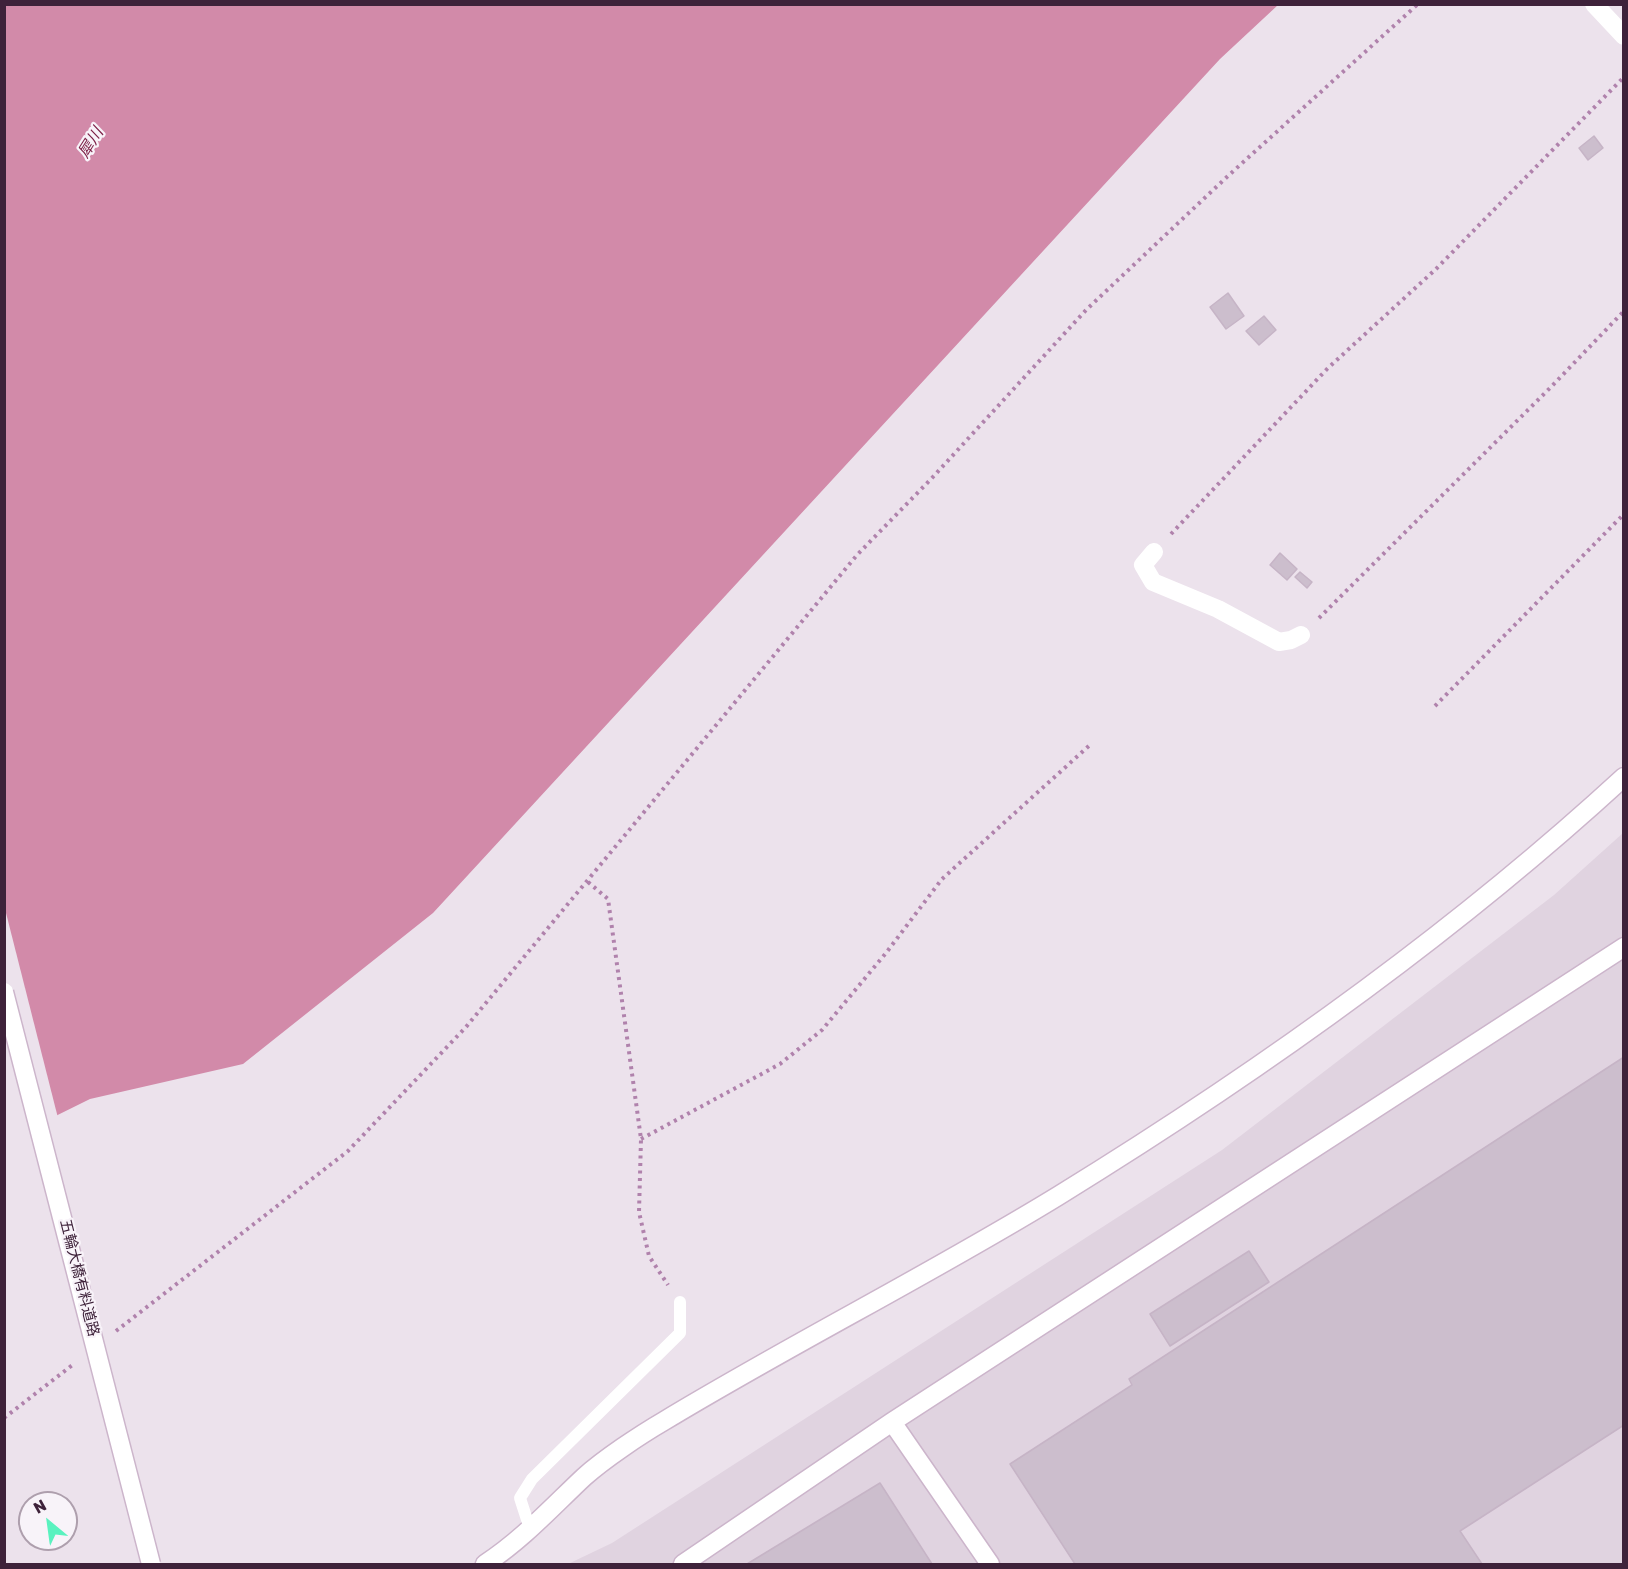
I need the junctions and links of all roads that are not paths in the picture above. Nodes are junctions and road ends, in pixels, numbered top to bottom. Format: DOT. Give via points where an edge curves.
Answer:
graph roads {
  1 [pos="1594,4"];
  2 [pos="1623,36"];
  3 [pos="1154,552"];
  4 [pos="1301,635"];
  5 [pos="1623,777"];
  6 [pos="1623,948"];
  7 [pos="4,992"];
  8 [pos="680,1302"];
  9 [pos="892,1422"];
  10 [pos="530,1529"];
  11 [pos="151,1564"];
  12 [pos="485,1564"];
  13 [pos="683,1564"];
  14 [pos="990,1564"];
  1 -- 2 [label="street"];
  3 -- 4 [label="street" via="1143,565 1152,582 1218,609 1279,642"];
  5 -- 10 [label="street" via="1508,878 1245,1076 1057,1196 661,1422 588,1474"];
  6 -- 9 [label="street"];
  7 -- 11 [label="street, 五輪大橋有料道路, bridge"];
  8 -- 10 [label="lane" via="680,1333 532,1479 520,1498"];
  9 -- 13 [label="street"];
  9 -- 14 [label="street"];
  10 -- 12 [label="street"];
}
